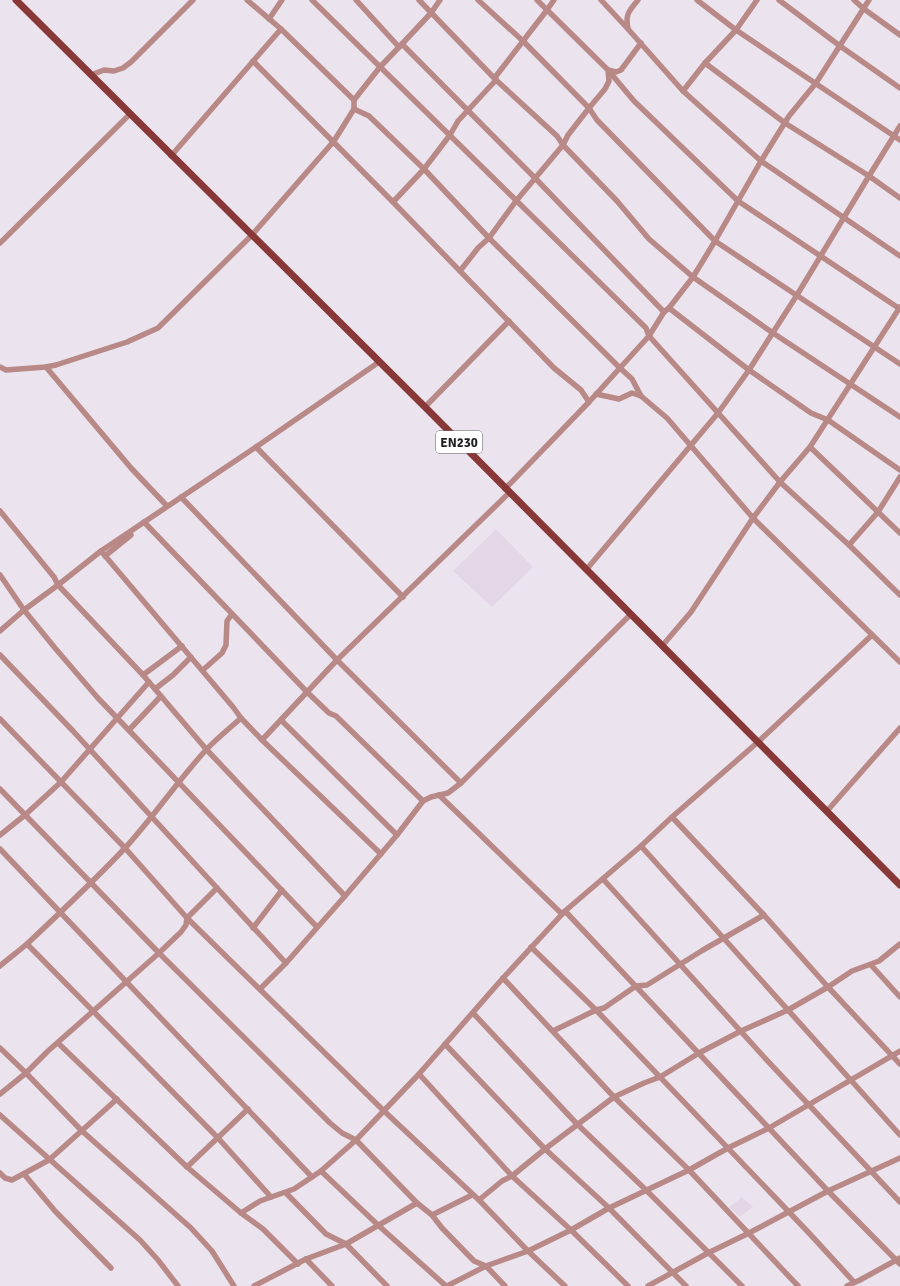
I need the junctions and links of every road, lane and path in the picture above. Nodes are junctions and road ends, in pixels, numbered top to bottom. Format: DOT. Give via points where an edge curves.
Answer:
graph roads {
  1 [pos="16,0"];
  2 [pos="193,0"];
  3 [pos="247,0"];
  4 [pos="282,0"];
  5 [pos="312,0"];
  6 [pos="356,0"];
  7 [pos="419,0"];
  8 [pos="440,0"];
  9 [pos="478,0"];
  10 [pos="537,0"];
  11 [pos="554,0"];
  12 [pos="601,0"];
  13 [pos="638,0"];
  14 [pos="697,0"];
  15 [pos="757,0"];
  16 [pos="779,0"];
  17 [pos="854,0"];
  18 [pos="869,0"];
  19 [pos="864,9"];
  20 [pos="547,10"];
  21 [pos="431,13"];
  22 [pos="269,19"];
  23 [pos="281,29"];
  24 [pos="628,29"];
  25 [pos="736,30"];
  26 [pos="900,35"];
  27 [pos="523,41"];
  28 [pos="641,43"];
  29 [pos="400,46"];
  30 [pos="840,46"];
  31 [pos="254,61"];
  32 [pos="705,63"];
  33 [pos="380,67"];
  34 [pos="608,70"];
  35 [pos="91,75"];
  36 [pos="496,80"];
  37 [pos="816,83"];
  38 [pos="900,88"];
  39 [pos="683,91"];
  40 [pos="354,100"];
  41 [pos="589,108"];
  42 [pos="354,109"];
  43 [pos="469,111"];
  44 [pos="130,114"];
  45 [pos="785,123"];
  46 [pos="900,126"];
  47 [pos="450,135"];
  48 [pos="894,135"];
  49 [pos="900,140"];
  50 [pos="334,141"];
  51 [pos="564,146"];
  52 [pos="171,156"];
  53 [pos="761,161"];
  54 [pos="424,169"];
  55 [pos="869,176"];
  56 [pos="536,178"];
  57 [pos="900,198"];
  58 [pos="516,201"];
  59 [pos="738,201"];
  60 [pos="393,202"];
  61 [pos="844,218"];
  62 [pos="252,235"];
  63 [pos="489,238"];
  64 [pos="715,240"];
  65 [pos="0,243"];
  66 [pos="820,255"];
  67 [pos="900,256"];
  68 [pos="460,271"];
  69 [pos="693,276"];
  70 [pos="797,295"];
  71 [pos="669,308"];
  72 [pos="900,308"];
  73 [pos="664,312"];
  74 [pos="509,321"];
  75 [pos="773,333"];
  76 [pos="649,336"];
  77 [pos="874,346"];
  78 [pos="379,362"];
  79 [pos="900,364"];
  80 [pos="0,367"];
  81 [pos="46,367"];
  82 [pos="620,368"];
  83 [pos="749,370"];
  84 [pos="850,385"];
  85 [pos="596,394"];
  86 [pos="641,396"];
  87 [pos="589,402"];
  88 [pos="425,407"];
  89 [pos="718,413"];
  90 [pos="900,417"];
  91 [pos="828,420"];
  92 [pos="691,445"];
  93 [pos="256,447"];
  94 [pos="810,448"];
  95 [pos="900,470"];
  96 [pos="900,477"];
  97 [pos="780,482"];
  98 [pos="507,491"];
  99 [pos="182,497"];
  100 [pos="167,506"];
  101 [pos="0,511"];
  102 [pos="878,512"];
  103 [pos="753,518"];
  104 [pos="145,523"];
  105 [pos="900,533"];
  106 [pos="849,545"];
  107 [pos="100,551"];
  108 [pos="105,556"];
  109 [pos="586,570"];
  110 [pos="0,575"];
  111 [pos="58,585"];
  112 [pos="900,596"];
  113 [pos="402,597"];
  114 [pos="24,610"];
  115 [pos="232,614"];
  116 [pos="630,615"];
  117 [pos="0,630"];
  118 [pos="872,636"];
  119 [pos="182,646"];
  120 [pos="662,646"];
  121 [pos="0,655"];
  122 [pos="191,658"];
  123 [pos="337,660"];
  124 [pos="900,662"];
  125 [pos="204,669"];
  126 [pos="143,675"];
  127 [pos="149,682"];
  128 [pos="155,689"];
  129 [pos="307,692"];
  130 [pos="161,696"];
  131 [pos="117,718"];
  132 [pos="241,718"];
  133 [pos="0,719"];
  134 [pos="281,720"];
  135 [pos="900,728"];
  136 [pos="129,730"];
  137 [pos="262,740"];
  138 [pos="758,742"];
  139 [pos="90,749"];
  140 [pos="206,750"];
  141 [pos="179,781"];
  142 [pos="60,782"];
  143 [pos="461,783"];
  144 [pos="0,789"];
  145 [pos="439,796"];
  146 [pos="423,801"];
  147 [pos="827,811"];
  148 [pos="25,815"];
  149 [pos="672,817"];
  150 [pos="152,818"];
  151 [pos="0,835"];
  152 [pos="397,835"];
  153 [pos="642,846"];
  154 [pos="125,848"];
  155 [pos="0,849"];
  156 [pos="381,854"];
  157 [pos="603,879"];
  158 [pos="90,882"];
  159 [pos="900,885"];
  160 [pos="217,888"];
  161 [pos="282,890"];
  162 [pos="345,896"];
  163 [pos="60,912"];
  164 [pos="564,912"];
  165 [pos="764,915"];
  166 [pos="187,918"];
  167 [pos="317,927"];
  168 [pos="253,928"];
  169 [pos="724,938"];
  170 [pos="27,944"];
  171 [pos="900,944"];
  172 [pos="531,947"];
  173 [pos="159,953"];
  174 [pos="286,963"];
  175 [pos="1,964"];
  176 [pos="679,964"];
  177 [pos="871,965"];
  178 [pos="503,978"];
  179 [pos="126,982"];
  180 [pos="636,986"];
  181 [pos="828,987"];
  182 [pos="260,989"];
  183 [pos="900,997"];
  184 [pos="596,1010"];
  185 [pos="788,1010"];
  186 [pos="94,1011"];
  187 [pos="474,1013"];
  188 [pos="553,1031"];
  189 [pos="741,1031"];
  190 [pos="58,1043"];
  191 [pos="445,1044"];
  192 [pos="0,1048"];
  193 [pos="900,1051"];
  194 [pos="699,1053"];
  195 [pos="892,1056"];
  196 [pos="900,1064"];
  197 [pos="26,1073"];
  198 [pos="419,1074"];
  199 [pos="660,1078"];
  200 [pos="851,1080"];
  201 [pos="0,1094"];
  202 [pos="614,1097"];
  203 [pos="117,1099"];
  204 [pos="808,1104"];
  205 [pos="248,1109"];
  206 [pos="384,1111"];
  207 [pos="0,1115"];
  208 [pos="577,1124"];
  209 [pos="769,1128"];
  210 [pos="82,1131"];
  211 [pos="900,1135"];
  212 [pos="218,1138"];
  213 [pos="356,1140"];
  214 [pos="728,1148"];
  215 [pos="545,1149"];
  216 [pos="900,1158"];
  217 [pos="49,1160"];
  218 [pos="187,1167"];
  219 [pos="690,1170"];
  220 [pos="321,1171"];
  221 [pos="872,1171"];
  222 [pos="0,1173"];
  223 [pos="24,1174"];
  224 [pos="512,1176"];
  225 [pos="312,1177"];
  226 [pos="646,1190"];
  227 [pos="828,1191"];
  228 [pos="286,1193"];
  229 [pos="472,1195"];
  230 [pos="271,1196"];
  231 [pos="478,1200"];
  232 [pos="900,1202"];
  233 [pos="417,1203"];
  234 [pos="609,1208"];
  235 [pos="788,1211"];
  236 [pos="241,1213"];
  237 [pos="432,1216"];
  238 [pos="379,1226"];
  239 [pos="571,1230"];
  240 [pos="749,1233"];
  241 [pos="346,1244"];
  242 [pos="528,1251"];
  243 [pos="708,1253"];
  244 [pos="306,1260"];
  245 [pos="899,1260"];
  246 [pos="298,1264"];
  247 [pos="486,1266"];
  248 [pos="111,1268"];
  249 [pos="672,1272"];
  250 [pos="857,1281"];
  251 [pos="262,1284"];
  252 [pos="178,1286"];
  253 [pos="234,1286"];
  254 [pos="254,1286"];
  255 [pos="332,1286"];
  256 [pos="387,1286"];
  257 [pos="446,1286"];
  258 [pos="505,1286"];
  259 [pos="565,1286"];
  260 [pos="628,1286"];
  261 [pos="648,1286"];
  262 [pos="686,1286"];
  263 [pos="742,1286"];
  264 [pos="798,1286"];
  265 [pos="847,1286"];
  266 [pos="865,1286"];
  1 -- 35 [label="main road, EN230"];
  2 -- 35 [label="street" via="123,68 114,71 104,70"];
  3 -- 22 [label="street"];
  4 -- 22 [label="street"];
  5 -- 33 [label="street"];
  6 -- 29 [label="street"];
  7 -- 21 [label="street"];
  8 -- 21 [label="street"];
  9 -- 27 [label="street"];
  10 -- 20 [label="street"];
  11 -- 20 [label="street"];
  12 -- 24 [label="street"];
  13 -- 24 [label="street" via="628,12"];
  14 -- 25 [label="street"];
  15 -- 25 [label="street"];
  16 -- 30 [label="street"];
  17 -- 19 [label="street"];
  18 -- 19 [label="street"];
  19 -- 26 [label="street"];
  19 -- 30 [label="street"];
  20 -- 27 [label="street"];
  20 -- 34 [label="street"];
  21 -- 29 [label="street"];
  21 -- 36 [label="street"];
  22 -- 23 [label="street"];
  23 -- 31 [label="street"];
  23 -- 40 [label="street"];
  24 -- 28 [label="street"];
  25 -- 32 [label="street"];
  25 -- 37 [label="street"];
  27 -- 36 [label="street" via="496,76"];
  27 -- 41 [label="street"];
  28 -- 34 [label="street" via="621,70"];
  28 -- 39 [label="street"];
  29 -- 33 [label="street"];
  29 -- 43 [label="street"];
  30 -- 37 [label="street"];
  30 -- 38 [label="street"];
  31 -- 50 [label="street"];
  31 -- 52 [label="street"];
  32 -- 39 [label="street"];
  32 -- 45 [label="street"];
  33 -- 40 [label="street"];
  33 -- 47 [label="street"];
  34 -- 41 [label="street" via="609,80 605,89"];
  34 -- 59 [label="street" via="634,101"];
  35 -- 44 [label="main road, EN230"];
  36 -- 43 [label="street"];
  36 -- 51 [label="street" via="557,136"];
  37 -- 45 [label="street"];
  37 -- 48 [label="street"];
  39 -- 53 [label="street"];
  40 -- 42 [label="street"];
  41 -- 51 [label="street" via="568,135"];
  41 -- 64 [label="street" via="597,120"];
  42 -- 50 [label="street"];
  42 -- 54 [label="street" via="369,116"];
  43 -- 47 [label="street" via="458,121"];
  43 -- 56 [label="street"];
  44 -- 52 [label="main road, EN230"];
  44 -- 65 [label="street"];
  45 -- 53 [label="street"];
  45 -- 55 [label="street"];
  46 -- 48 [label="street"];
  47 -- 54 [label="street"];
  47 -- 58 [label="street"];
  48 -- 49 [label="street"];
  48 -- 55 [label="street"];
  50 -- 60 [label="street"];
  50 -- 62 [label="street"];
  51 -- 56 [label="street"];
  51 -- 69 [label="street" via="617,201 649,239"];
  52 -- 62 [label="main road, EN230"];
  53 -- 59 [label="street"];
  53 -- 61 [label="street"];
  54 -- 60 [label="street"];
  54 -- 63 [label="street"];
  55 -- 57 [label="street"];
  55 -- 61 [label="street"];
  56 -- 58 [label="street"];
  56 -- 73 [label="street"];
  58 -- 63 [label="street"];
  58 -- 76 [label="street" via="646,328"];
  59 -- 64 [label="street"];
  59 -- 66 [label="street"];
  60 -- 68 [label="street"];
  61 -- 66 [label="street"];
  61 -- 67 [label="street"];
  62 -- 78 [label="main road, EN230"];
  62 -- 81 [label="street" via="158,328 127,342"];
  63 -- 68 [label="street"];
  63 -- 82 [label="street"];
  64 -- 69 [label="street"];
  64 -- 70 [label="street"];
  66 -- 70 [label="street"];
  66 -- 72 [label="street"];
  68 -- 74 [label="street"];
  69 -- 71 [label="street"];
  69 -- 75 [label="street"];
  70 -- 75 [label="street"];
  70 -- 77 [label="street"];
  71 -- 73 [label="street"];
  71 -- 83 [label="street"];
  72 -- 77 [label="street"];
  73 -- 76 [label="street"];
  74 -- 87 [label="street" via="554,368 581,390"];
  74 -- 88 [label="street"];
  75 -- 83 [label="street"];
  75 -- 84 [label="street"];
  76 -- 82 [label="street"];
  76 -- 89 [label="street"];
  77 -- 79 [label="street"];
  77 -- 84 [label="street"];
  78 -- 88 [label="main road, EN230"];
  78 -- 93 [label="street"];
  80 -- 81 [label="street" via="6,370"];
  81 -- 100 [label="street" via="131,468"];
  82 -- 85 [label="street"];
  82 -- 86 [label="street" via="632,379"];
  83 -- 89 [label="street"];
  83 -- 91 [label="street" via="811,413"];
  84 -- 90 [label="street"];
  84 -- 91 [label="street"];
  85 -- 86 [label="street" via="619,399 632,393"];
  85 -- 87 [label="street"];
  86 -- 92 [label="street" via="667,418"];
  87 -- 98 [label="street"];
  88 -- 98 [label="main road, EN230"];
  89 -- 92 [label="street"];
  89 -- 97 [label="street"];
  91 -- 94 [label="street"];
  91 -- 95 [label="street"];
  92 -- 103 [label="street"];
  92 -- 109 [label="street"];
  93 -- 99 [label="street"];
  93 -- 113 [label="street"];
  94 -- 97 [label="street"];
  94 -- 102 [label="street"];
  96 -- 102 [label="street"];
  97 -- 103 [label="street"];
  97 -- 106 [label="street"];
  98 -- 109 [label="main road, EN230"];
  98 -- 113 [label="street"];
  99 -- 100 [label="street"];
  99 -- 123 [label="street"];
  100 -- 104 [label="street"];
  101 -- 111 [label="street"];
  102 -- 105 [label="street"];
  102 -- 106 [label="street"];
  103 -- 118 [label="street"];
  103 -- 120 [label="street" via="691,612"];
  104 -- 107 [label="street"];
  104 -- 108 [label="street"];
  104 -- 115 [label="street"];
  106 -- 112 [label="street"];
  107 -- 108 [label="street"];
  107 -- 111 [label="street"];
  108 -- 119 [label="street"];
  109 -- 116 [label="main road, EN230"];
  110 -- 114 [label="street"];
  111 -- 114 [label="street"];
  111 -- 126 [label="street"];
  113 -- 123 [label="street"];
  114 -- 117 [label="street"];
  114 -- 131 [label="street"];
  115 -- 125 [label="street" via="227,621 226,645 222,653"];
  115 -- 129 [label="street"];
  116 -- 120 [label="main road, EN230"];
  116 -- 143 [label="street"];
  118 -- 124 [label="street"];
  118 -- 138 [label="street"];
  119 -- 122 [label="street"];
  119 -- 126 [label="street"];
  120 -- 138 [label="main road, EN230"];
  121 -- 139 [label="street"];
  122 -- 128 [label="street"];
  122 -- 132 [label="street"];
  123 -- 129 [label="street"];
  123 -- 143 [label="street"];
  126 -- 127 [label="street"];
  127 -- 128 [label="street"];
  127 -- 131 [label="street"];
  128 -- 130 [label="street"];
  129 -- 134 [label="street"];
  129 -- 146 [label="street" via="329,713 336,716"];
  130 -- 136 [label="street"];
  130 -- 140 [label="street"];
  131 -- 136 [label="street"];
  131 -- 139 [label="street"];
  132 -- 137 [label="street"];
  132 -- 140 [label="street"];
  133 -- 142 [label="street"];
  134 -- 137 [label="street"];
  134 -- 152 [label="street"];
  135 -- 147 [label="street"];
  136 -- 141 [label="street"];
  137 -- 156 [label="street"];
  138 -- 147 [label="main road, EN230"];
  138 -- 149 [label="street"];
  139 -- 142 [label="street"];
  139 -- 150 [label="street"];
  140 -- 141 [label="street"];
  140 -- 162 [label="street"];
  141 -- 150 [label="street"];
  141 -- 161 [label="street"];
  142 -- 148 [label="street"];
  142 -- 154 [label="street"];
  143 -- 145 [label="street"];
  144 -- 148 [label="street"];
  145 -- 146 [label="street"];
  145 -- 164 [label="street"];
  146 -- 152 [label="street"];
  147 -- 159 [label="main road, EN230"];
  148 -- 151 [label="street"];
  148 -- 158 [label="street"];
  149 -- 153 [label="street"];
  149 -- 165 [label="street"];
  150 -- 154 [label="street"];
  150 -- 160 [label="street"];
  152 -- 156 [label="street"];
  153 -- 157 [label="street"];
  153 -- 169 [label="street"];
  154 -- 158 [label="street"];
  154 -- 166 [label="street"];
  155 -- 163 [label="street"];
  156 -- 162 [label="street"];
  157 -- 164 [label="street"];
  157 -- 176 [label="street"];
  158 -- 163 [label="street"];
  158 -- 173 [label="street"];
  160 -- 166 [label="street"];
  160 -- 168 [label="street"];
  161 -- 167 [label="street"];
  161 -- 168 [label="street"];
  162 -- 167 [label="street"];
  163 -- 170 [label="street"];
  163 -- 179 [label="street"];
  164 -- 172 [label="street"];
  164 -- 180 [label="street"];
  165 -- 169 [label="street"];
  165 -- 181 [label="street"];
  166 -- 173 [label="street" via="181,932"];
  166 -- 182 [label="street"];
  167 -- 174 [label="street"];
  168 -- 174 [label="street"];
  169 -- 176 [label="street"];
  169 -- 185 [label="street"];
  170 -- 175 [label="street"];
  170 -- 186 [label="street"];
  171 -- 177 [label="street" via="879,962"];
  172 -- 178 [label="street"];
  172 -- 184 [label="street"];
  173 -- 179 [label="street"];
  173 -- 213 [label="street" via="330,1123"];
  174 -- 182 [label="street"];
  176 -- 180 [label="street" via="647,985"];
  176 -- 189 [label="street"];
  177 -- 181 [label="street" via="852,971"];
  177 -- 183 [label="street"];
  178 -- 187 [label="street"];
  178 -- 188 [label="street"];
  179 -- 186 [label="street"];
  179 -- 205 [label="street"];
  180 -- 184 [label="street" via="604,1008"];
  180 -- 194 [label="street"];
  181 -- 185 [label="street"];
  181 -- 195 [label="street"];
  182 -- 206 [label="street"];
  184 -- 188 [label="street"];
  184 -- 199 [label="street"];
  185 -- 189 [label="street"];
  185 -- 200 [label="street"];
  186 -- 190 [label="street"];
  186 -- 212 [label="street"];
  187 -- 191 [label="street"];
  187 -- 208 [label="street"];
  188 -- 202 [label="street"];
  189 -- 194 [label="street"];
  189 -- 204 [label="street"];
  190 -- 197 [label="street"];
  190 -- 203 [label="street"];
  191 -- 198 [label="street"];
  191 -- 215 [label="street"];
  192 -- 197 [label="street"];
  193 -- 195 [label="street"];
  194 -- 199 [label="street"];
  194 -- 209 [label="street"];
  195 -- 196 [label="street"];
  195 -- 200 [label="street"];
  197 -- 201 [label="street"];
  197 -- 210 [label="street"];
  198 -- 206 [label="street"];
  198 -- 224 [label="street"];
  199 -- 202 [label="street"];
  199 -- 214 [label="street"];
  200 -- 204 [label="street"];
  200 -- 211 [label="street"];
  202 -- 208 [label="street"];
  202 -- 219 [label="street"];
  203 -- 210 [label="street"];
  203 -- 218 [label="street"];
  204 -- 209 [label="street"];
  204 -- 221 [label="street"];
  205 -- 212 [label="street"];
  205 -- 225 [label="street"];
  206 -- 213 [label="street"];
  206 -- 229 [label="street"];
  207 -- 217 [label="street"];
  208 -- 215 [label="street"];
  208 -- 226 [label="street"];
  209 -- 214 [label="street"];
  209 -- 227 [label="street"];
  210 -- 217 [label="street"];
  210 -- 253 [label="street" via="191,1228 212,1251"];
  212 -- 218 [label="street"];
  212 -- 230 [label="street"];
  213 -- 220 [label="street"];
  213 -- 233 [label="street"];
  214 -- 219 [label="street"];
  214 -- 235 [label="street"];
  215 -- 224 [label="street"];
  215 -- 234 [label="street"];
  216 -- 221 [label="street"];
  217 -- 223 [label="street"];
  217 -- 252 [label="street" via="140,1240"];
  218 -- 236 [label="street"];
  219 -- 226 [label="street"];
  219 -- 240 [label="street"];
  220 -- 225 [label="street"];
  220 -- 238 [label="street"];
  221 -- 227 [label="street"];
  221 -- 232 [label="street"];
  222 -- 223 [label="street" via="12,1180"];
  223 -- 248 [label="street" via="55,1211"];
  224 -- 231 [label="street"];
  224 -- 239 [label="street"];
  225 -- 228 [label="street"];
  226 -- 234 [label="street"];
  226 -- 243 [label="street"];
  227 -- 235 [label="street"];
  227 -- 245 [label="street"];
  228 -- 230 [label="street"];
  228 -- 241 [label="street" via="326,1234"];
  229 -- 231 [label="street"];
  229 -- 237 [label="street"];
  230 -- 236 [label="street"];
  231 -- 242 [label="street"];
  233 -- 237 [label="street"];
  233 -- 238 [label="street"];
  234 -- 239 [label="street"];
  234 -- 249 [label="street"];
  235 -- 240 [label="street"];
  235 -- 250 [label="street"];
  236 -- 246 [label="street" via="263,1229"];
  237 -- 247 [label="street" via="474,1261"];
  238 -- 241 [label="street"];
  238 -- 257 [label="street"];
  239 -- 242 [label="street"];
  239 -- 260 [label="street"];
  240 -- 243 [label="street"];
  240 -- 264 [label="street"];
  241 -- 244 [label="street"];
  241 -- 256 [label="street"];
  242 -- 247 [label="street"];
  242 -- 259 [label="street"];
  243 -- 249 [label="street"];
  243 -- 263 [label="street"];
  244 -- 246 [label="street"];
  244 -- 255 [label="street"];
  245 -- 250 [label="street"];
  246 -- 251 [label="street"];
  247 -- 257 [label="street"];
  247 -- 258 [label="street"];
  249 -- 261 [label="street"];
  249 -- 262 [label="street"];
  250 -- 265 [label="street"];
  250 -- 266 [label="street"];
  251 -- 254 [label="street"];
}
